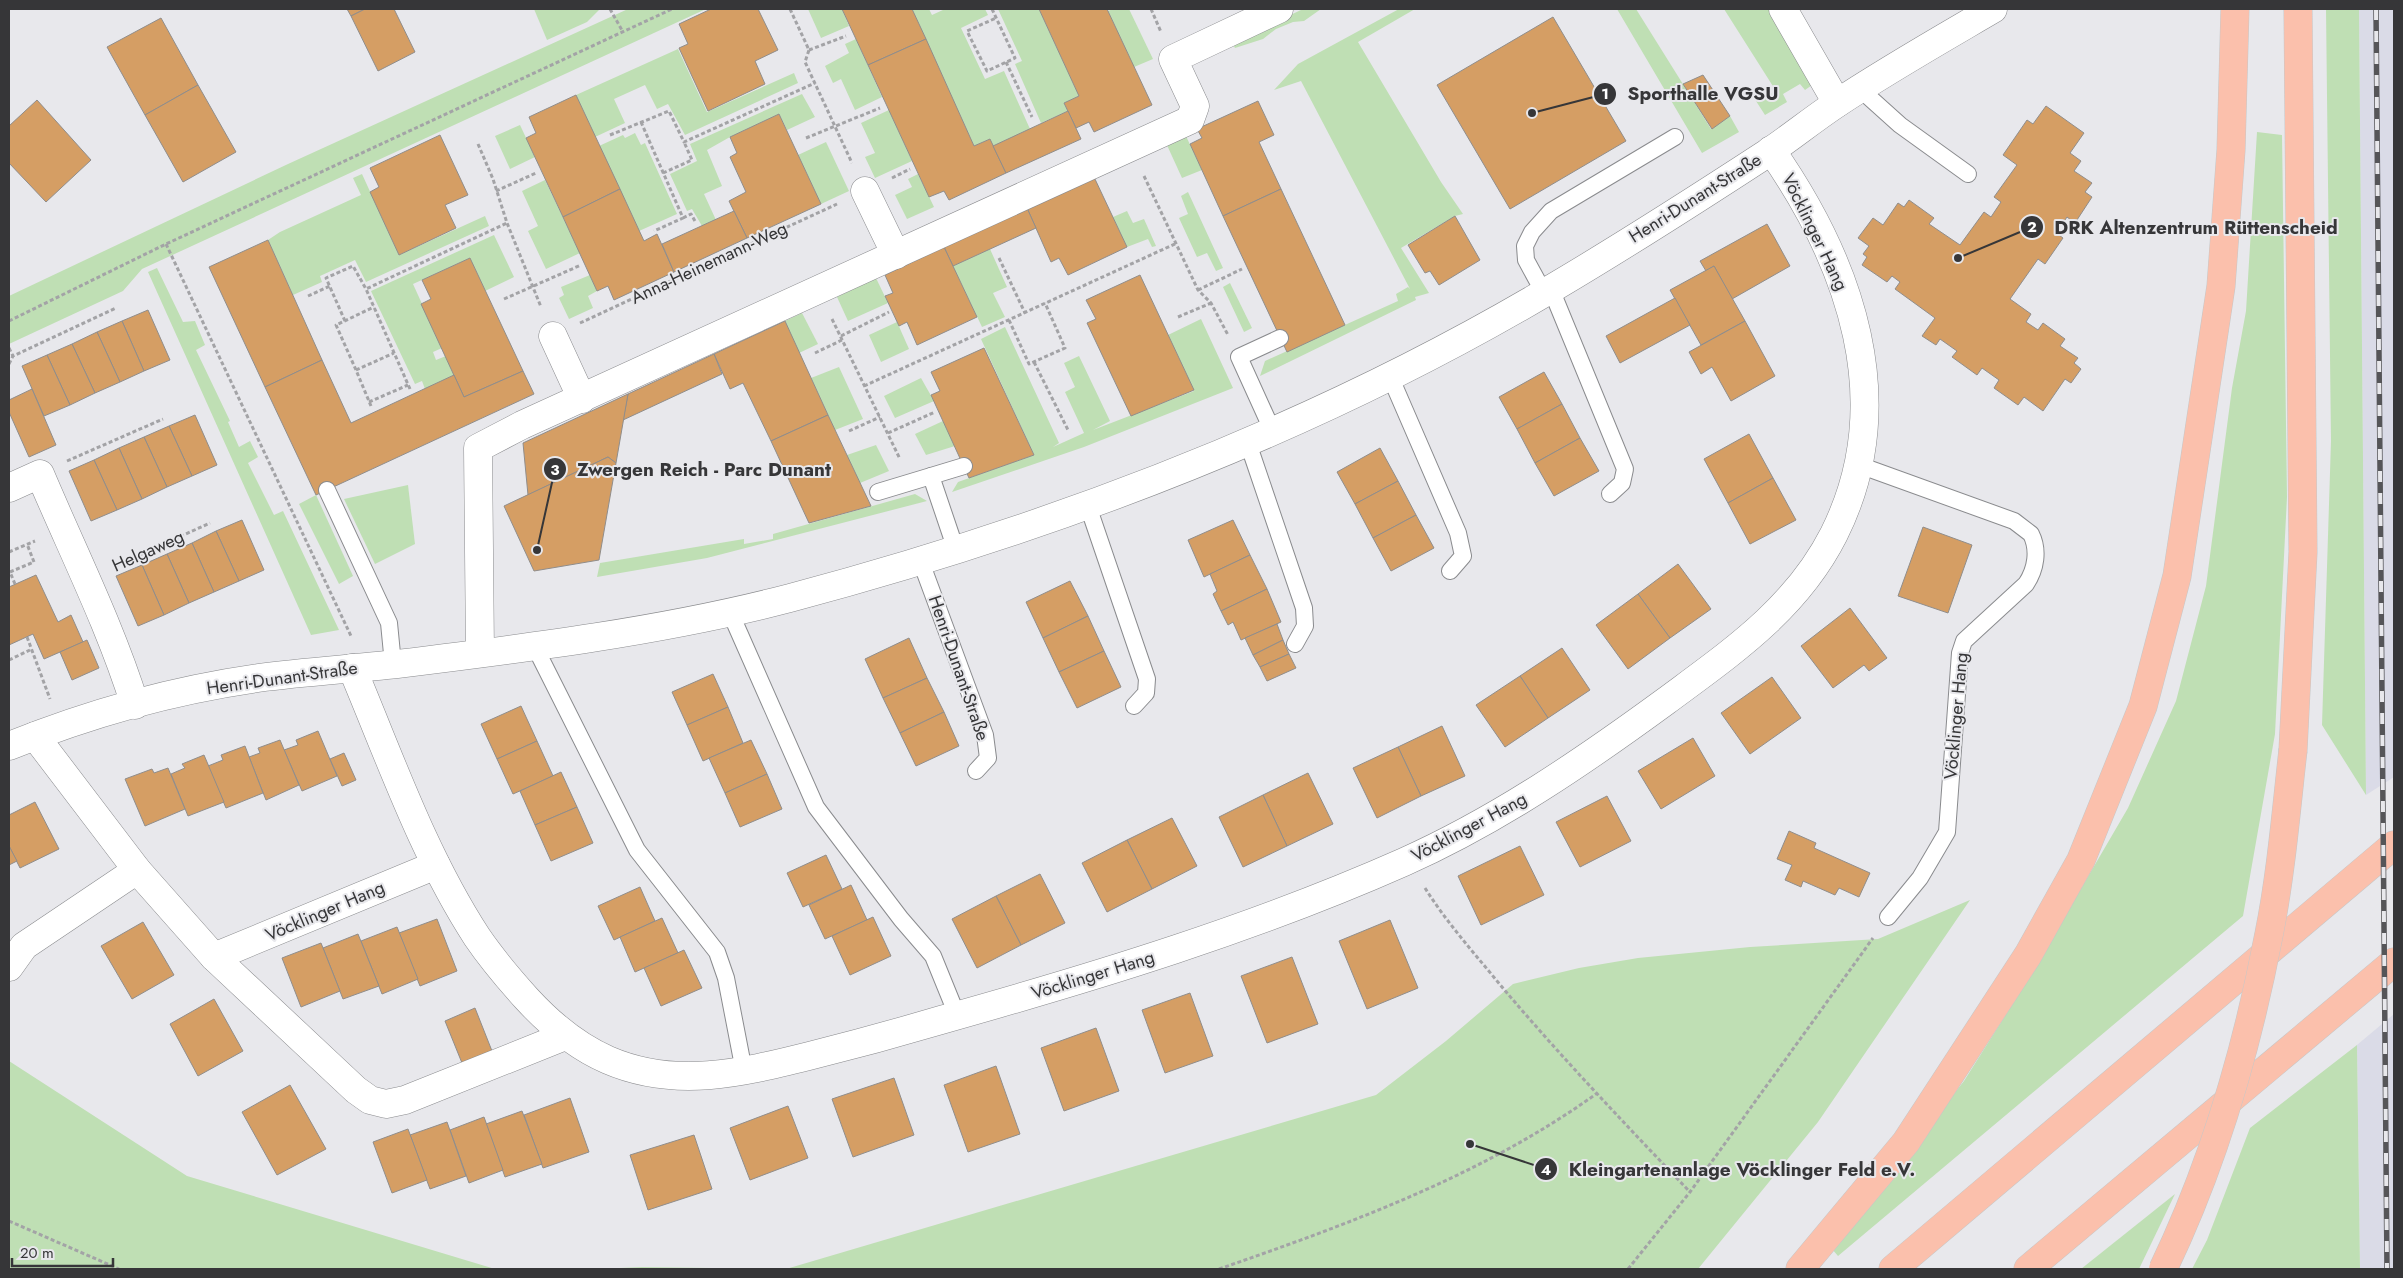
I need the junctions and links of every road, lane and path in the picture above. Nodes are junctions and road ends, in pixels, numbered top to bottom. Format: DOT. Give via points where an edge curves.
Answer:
graph roads {
  1 [pos="610,9"];
  2 [pos="672,9"];
  3 [pos="790,9"];
  4 [pos="992,9"];
  5 [pos="1279,9"];
  6 [pos="1783,9"];
  7 [pos="1992,9"];
  8 [pos="2235,9"];
  9 [pos="2298,9"];
  10 [pos="996,18"];
  11 [pos="623,32"];
  12 [pos="846,36"];
  13 [pos="809,50"];
  14 [pos="1006,62"];
  15 [pos="815,82"];
  16 [pos="1860,89"];
  17 [pos="1837,103"];
  18 [pos="880,108"];
  19 [pos="1032,117"];
  20 [pos="641,122"];
  21 [pos="835,126"];
  22 [pos="610,135"];
  23 [pos="1675,136"];
  24 [pos="806,138"];
  25 [pos="684,142"];
  26 [pos="478,144"];
  27 [pos="1130,148"];
  28 [pos="1771,150"];
  29 [pos="536,173"];
  30 [pos="663,173"];
  31 [pos="1968,174"];
  32 [pos="496,191"];
  33 [pos="865,191"];
  34 [pos="683,218"];
  35 [pos="506,223"];
  36 [pos="696,223"];
  37 [pos="654,231"];
  38 [pos="1177,243"];
  39 [pos="166,244"];
  40 [pos="896,255"];
  41 [pos="999,258"];
  42 [pos="581,266"];
  43 [pos="1242,269"];
  44 [pos="330,286"];
  45 [pos="533,286"];
  46 [pos="366,289"];
  47 [pos="1198,290"];
  48 [pos="818,291"];
  49 [pos="1547,291"];
  50 [pos="308,296"];
  51 [pos="504,299"];
  52 [pos="1045,303"];
  53 [pos="1212,303"];
  54 [pos="374,307"];
  55 [pos="116,308"];
  56 [pos="889,312"];
  57 [pos="1025,313"];
  58 [pos="1178,317"];
  59 [pos="1009,320"];
  60 [pos="9,321"];
  61 [pos="345,321"];
  62 [pos="553,336"];
  63 [pos="841,338"];
  64 [pos="1280,338"];
  65 [pos="9,348"];
  66 [pos="394,353"];
  67 [pos="815,353"];
  68 [pos="13,356"];
  69 [pos="1239,357"];
  70 [pos="1034,362"];
  71 [pos="9,364"];
  72 [pos="356,370"];
  73 [pos="1390,376"];
  74 [pos="408,385"];
  75 [pos="864,386"];
  76 [pos="410,389"];
  77 [pos="582,399"];
  78 [pos="369,402"];
  79 [pos="371,406"];
  80 [pos="935,412"];
  81 [pos="880,417"];
  82 [pos="163,419"];
  83 [pos="1068,430"];
  84 [pos="849,431"];
  85 [pos="1273,432"];
  86 [pos="888,433"];
  87 [pos="1248,443"];
  88 [pos="1859,465"];
  89 [pos="964,466"];
  90 [pos="40,474"];
  91 [pos="931,476"];
  92 [pos="912,482"];
  93 [pos="9,488"];
  94 [pos="327,490"];
  95 [pos="878,492"];
  96 [pos="1610,494"];
  97 [pos="1088,506"];
  98 [pos="210,523"];
  99 [pos="956,550"];
  100 [pos="9,552"];
  101 [pos="921,562"];
  102 [pos="1450,571"];
  103 [pos="87,578"];
  104 [pos="15,584"];
  105 [pos="730,612"];
  106 [pos="26,637"];
  107 [pos="1295,644"];
  108 [pos="535,647"];
  109 [pos="30,650"];
  110 [pos="480,653"];
  111 [pos="9,660"];
  112 [pos="393,664"];
  113 [pos="359,668"];
  114 [pos="135,705"];
  115 [pos="1134,706"];
  116 [pos="61,727"];
  117 [pos="35,736"];
  118 [pos="9,746"];
  119 [pos="976,770"];
  120 [pos="2394,845"];
  121 [pos="1407,861"];
  122 [pos="436,865"];
  123 [pos="137,870"];
  124 [pos="1888,917"];
  125 [pos="214,958"];
  126 [pos="2394,962"];
  127 [pos="9,967"];
  128 [pos="957,1016"];
  129 [pos="565,1036"];
  130 [pos="744,1071"];
  131 [pos="1596,1094"];
  132 [pos="1690,1192"];
  133 [pos="9,1221"];
  134 [pos="119,1269"];
  135 [pos="1219,1269"];
  136 [pos="1628,1269"];
  137 [pos="1800,1269"];
  138 [pos="1893,1269"];
  139 [pos="2028,1269"];
  140 [pos="2164,1269"];
  1 -- 11 [label="path"];
  2 -- 11 [label="path"];
  3 -- 13 [label="path"];
  4 -- 10 [label="path"];
  5 -- 27 [label="street" via="1174,59 1195,106 1190,120"];
  6 -- 17 [label="street"];
  7 -- 16 [label="street, Henri-Dunant-Straße"];
  8 -- 137 [label="highway" via="2231,150 2221,286 2177,576 2143,706 2081,860 2028,955 1906,1142"];
  9 -- 140 [label="highway, bridge" via="2303,552 2293,750 2274,907 2252,1016 2204,1174"];
  10 -- 14 [label="path" via="1015,58"];
  10 -- 14 [label="path" via="967,31 987,71"];
  11 -- 39 [label="path"];
  12 -- 13 [label="path"];
  13 -- 15 [label="path" via="805,62"];
  14 -- 19 [label="path"];
  15 -- 21 [label="path"];
  15 -- 25 [label="path"];
  16 -- 17 [label="street, Henri-Dunant-Straße"];
  16 -- 31 [label="lane" via="1900,125"];
  17 -- 28 [label="street, Henri-Dunant-Straße"];
  18 -- 21 [label="path"];
  20 -- 22 [label="path"];
  20 -- 25 [label="path" via="669,111"];
  20 -- 30 [label="path"];
  21 -- 24 [label="path"];
  21 -- 33 [label="path"];
  23 -- 49 [label="lane" via="1551,212 1532,232 1525,246 1526,260"];
  25 -- 30 [label="path" via="692,160"];
  26 -- 32 [label="path"];
  27 -- 38 [label="path"];
  27 -- 40 [label="street"];
  28 -- 49 [label="street, Henri-Dunant-Straße"];
  28 -- 88 [label="street, Vöcklinger Hang" via="1797,187 1836,266 1858,331 1865,398"];
  29 -- 32 [label="path"];
  30 -- 34 [label="path"];
  32 -- 35 [label="path"];
  33 -- 40 [label="street"];
  33 -- 62 [label="path, Anna-Heinemann-Weg"];
  34 -- 36 [label="path" via="691,214"];
  34 -- 37 [label="path"];
  35 -- 45 [label="path"];
  35 -- 46 [label="path"];
  38 -- 47 [label="path"];
  38 -- 52 [label="path"];
  39 -- 60 [label="path"];
  39 -- 113 [label="path"];
  40 -- 48 [label="street"];
  41 -- 57 [label="path"];
  42 -- 45 [label="path"];
  43 -- 47 [label="path"];
  44 -- 46 [label="path" via="326,278 353,266"];
  44 -- 50 [label="path"];
  44 -- 61 [label="path"];
  45 -- 51 [label="path"];
  45 -- 62 [label="path"];
  46 -- 54 [label="path"];
  47 -- 53 [label="path"];
  48 -- 63 [label="path"];
  48 -- 77 [label="street"];
  49 -- 73 [label="street, Henri-Dunant-Straße"];
  49 -- 96 [label="lane" via="1625,469 1622,483"];
  52 -- 57 [label="path"];
  52 -- 70 [label="path" via="1065,348"];
  53 -- 58 [label="path"];
  53 -- 69 [label="path"];
  54 -- 61 [label="path"];
  54 -- 66 [label="path"];
  55 -- 68 [label="path"];
  56 -- 63 [label="path"];
  57 -- 59 [label="path"];
  59 -- 70 [label="path" via="1029,364"];
  59 -- 75 [label="path"];
  61 -- 72 [label="path" via="336,325"];
  62 -- 77 [label="street"];
  63 -- 67 [label="path"];
  63 -- 75 [label="path"];
  64 -- 69 [label="lane"];
  65 -- 68 [label="path"];
  66 -- 72 [label="path"];
  66 -- 74 [label="path"];
  68 -- 71 [label="path"];
  69 -- 85 [label="lane"];
  70 -- 83 [label="path"];
  72 -- 78 [label="path"];
  73 -- 85 [label="street, Henri-Dunant-Straße"];
  73 -- 102 [label="lane" via="1458,533 1463,556"];
  74 -- 76 [label="path"];
  74 -- 78 [label="path"];
  75 -- 81 [label="path"];
  77 -- 110 [label="street" via="478,448"];
  78 -- 79 [label="path"];
  80 -- 86 [label="path"];
  81 -- 84 [label="path"];
  81 -- 86 [label="path"];
  82 -- 90 [label="path"];
  85 -- 87 [label="street, Henri-Dunant-Straße"];
  86 -- 92 [label="path"];
  87 -- 97 [label="street, Henri-Dunant-Straße"];
  87 -- 107 [label="lane" via="1304,608 1306,626"];
  88 -- 121 [label="street, Vöcklinger Hang" via="1833,536 1806,580 1776,615 1712,667 1577,764 1523,799"];
  88 -- 124 [label="lane, Vöcklinger Hang" via="2020,524 2031,534 2036,552 2026,584 1964,641 1960,653 1947,832 1920,878"];
  89 -- 91 [label="lane"];
  90 -- 93 [label="street"];
  90 -- 103 [label="street"];
  91 -- 92 [label="lane"];
  91 -- 99 [label="lane"];
  92 -- 95 [label="lane"];
  94 -- 112 [label="lane" via="389,623"];
  97 -- 99 [label="street, Henri-Dunant-Straße"];
  97 -- 115 [label="lane" via="1147,679 1146,693"];
  98 -- 103 [label="path, Helgaweg"];
  99 -- 101 [label="street, Henri-Dunant-Straße"];
  100 -- 104 [label="path" via="27,544 34,562 10,572"];
  101 -- 105 [label="street, Henri-Dunant-Straße"];
  101 -- 119 [label="lane, Henri-Dunant-Straße" via="985,735 988,758"];
  103 -- 114 [label="street"];
  105 -- 108 [label="street, Henri-Dunant-Straße"];
  105 -- 128 [label="lane" via="816,807 901,919 934,956"];
  106 -- 109 [label="path"];
  108 -- 110 [label="street, Henri-Dunant-Straße"];
  108 -- 130 [label="lane" via="637,850 717,952 726,978"];
  109 -- 111 [label="path"];
  109 -- 116 [label="path"];
  110 -- 112 [label="street, Henri-Dunant-Straße"];
  112 -- 113 [label="street, Henri-Dunant-Straße"];
  113 -- 114 [label="street, Henri-Dunant-Straße" via="257,678"];
  113 -- 122 [label="street, Vöcklinger Hang"];
  114 -- 116 [label="street, Henri-Dunant-Straße"];
  116 -- 117 [label="street, Henri-Dunant-Straße"];
  117 -- 118 [label="street, Henri-Dunant-Straße"];
  117 -- 123 [label="street"];
  120 -- 138 [label="highway"];
  121 -- 128 [label="street, Vöcklinger Hang" via="1226,932"];
  121 -- 131 [label="path" via="1438,908"];
  122 -- 125 [label="street, Vöcklinger Hang"];
  122 -- 129 [label="street, Vöcklinger Hang" via="477,937 518,988"];
  123 -- 125 [label="street"];
  123 -- 127 [label="street" via="24,946"];
  124 -- 132 [label="path"];
  125 -- 129 [label="street" via="356,1090 370,1100 386,1104 405,1100"];
  126 -- 139 [label="highway"];
  128 -- 130 [label="street, Vöcklinger Hang"];
  129 -- 130 [label="street, Vöcklinger Hang" via="603,1058 652,1073 696,1077"];
  131 -- 132 [label="path"];
  131 -- 135 [label="path" via="1539,1132 1409,1197 1312,1237"];
  132 -- 136 [label="path"];
  133 -- 134 [label="path"];
}
